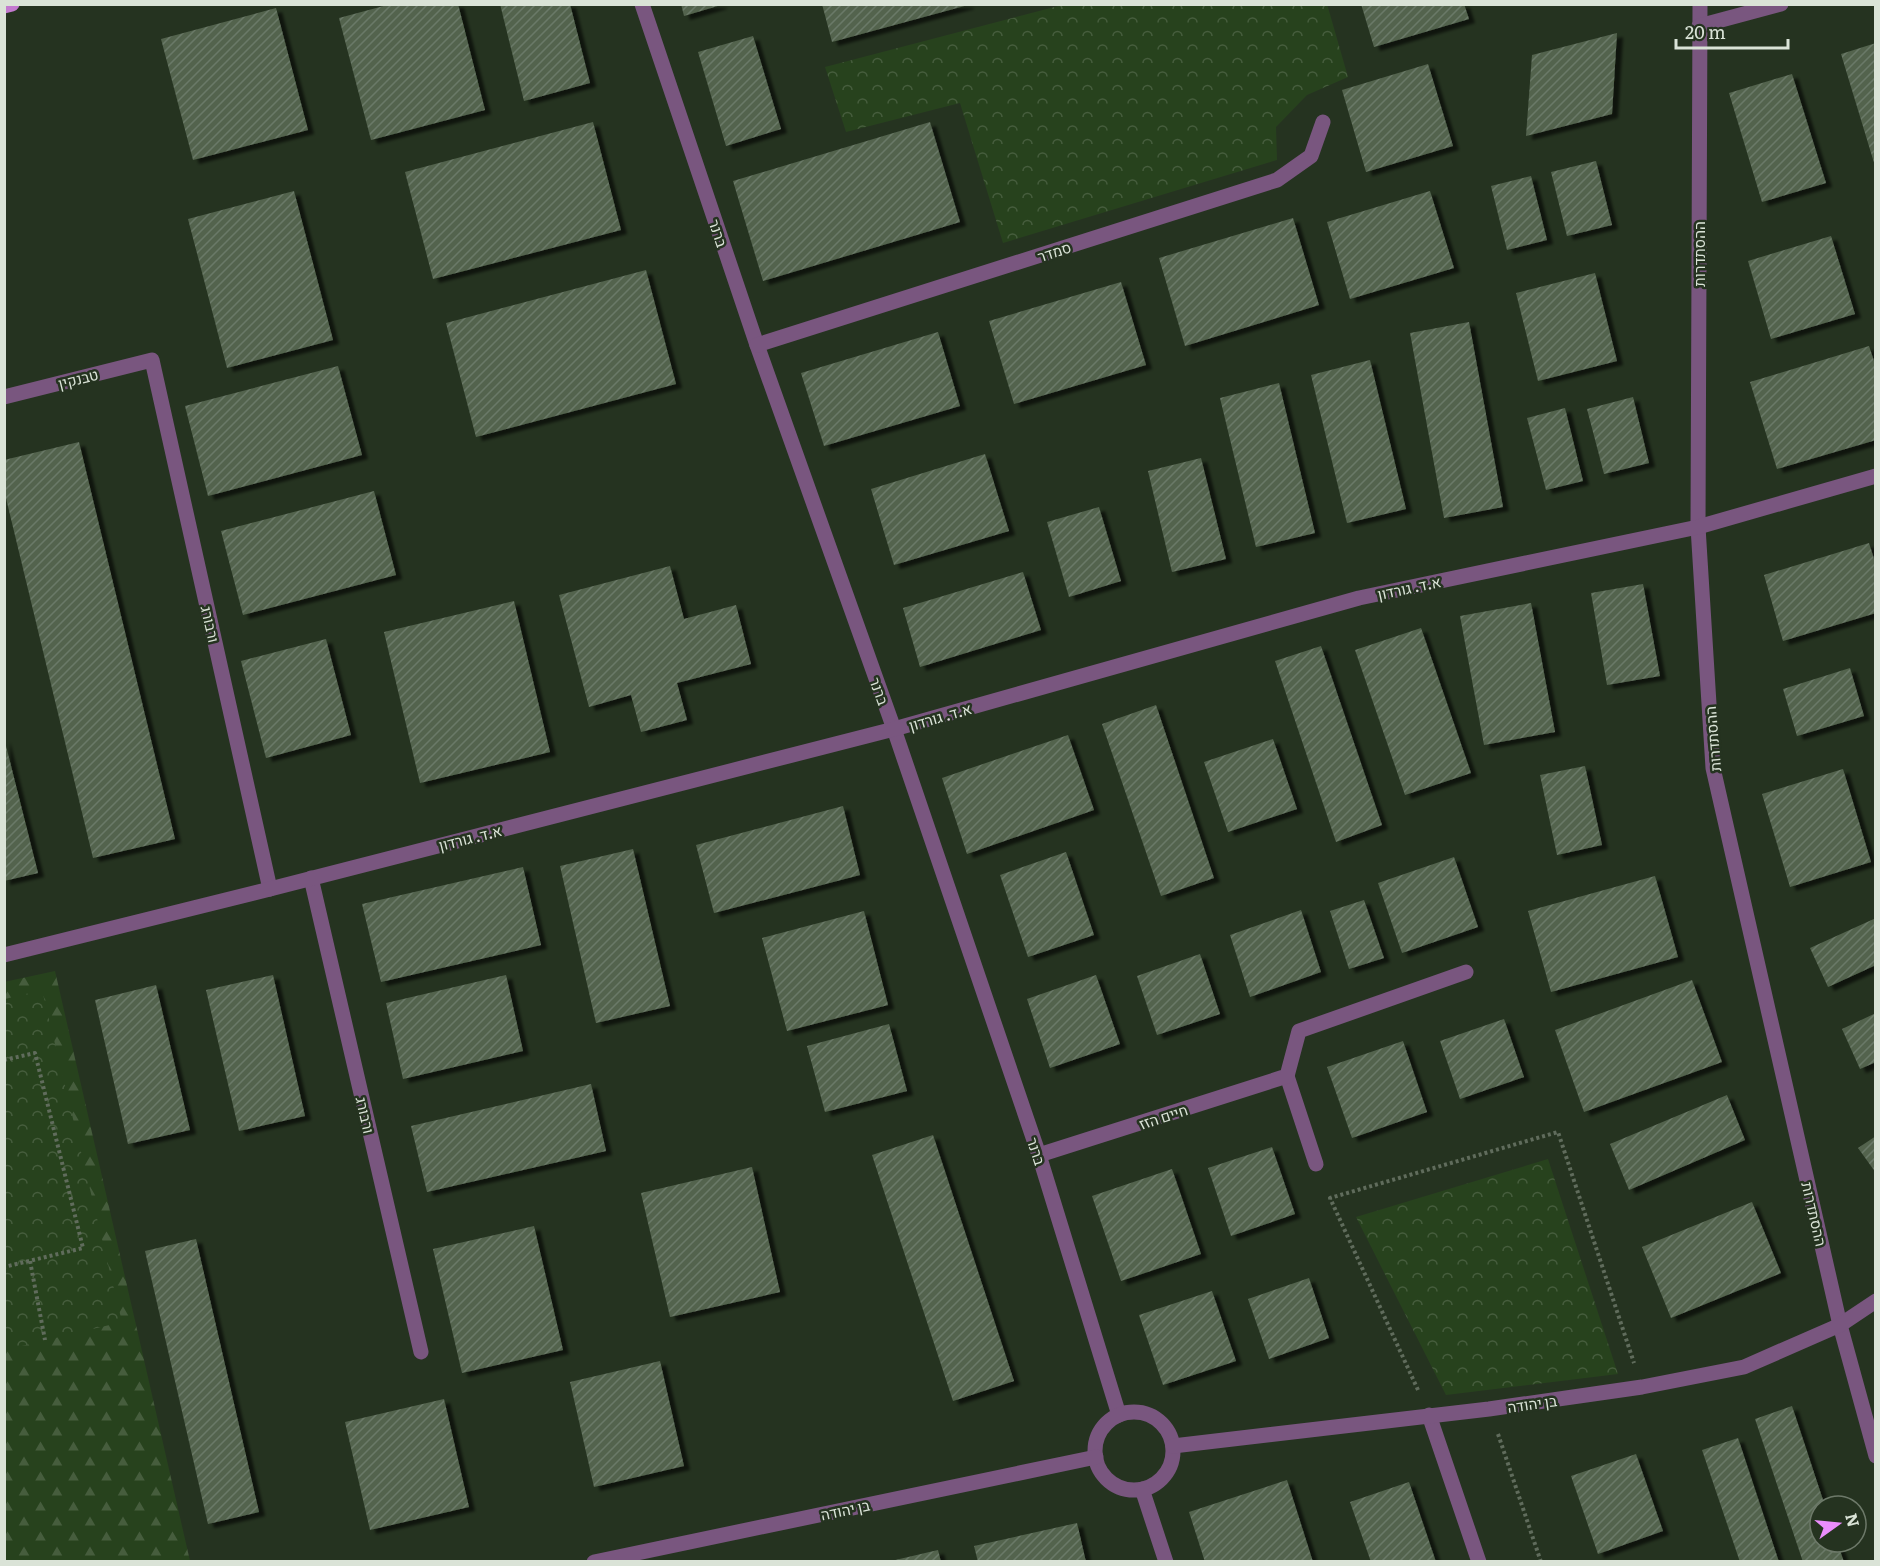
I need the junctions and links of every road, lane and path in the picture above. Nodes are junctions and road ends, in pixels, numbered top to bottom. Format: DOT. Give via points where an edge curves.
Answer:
graph roads {
  1 [pos="12,4"];
  2 [pos="642,4"];
  3 [pos="1700,4"];
  4 [pos="1781,4"];
  5 [pos="4,6"];
  6 [pos="1699,26"];
  7 [pos="1323,122"];
  8 [pos="757,345"];
  9 [pos="152,360"];
  10 [pos="4,397"];
  11 [pos="1875,476"];
  12 [pos="1698,527"];
  13 [pos="894,729"];
  14 [pos="311,878"];
  15 [pos="270,889"];
  16 [pos="4,955"];
  17 [pos="1466,972"];
  18 [pos="4,1060"];
  19 [pos="1287,1076"];
  20 [pos="1039,1155"];
  21 [pos="1316,1164"];
  22 [pos="30,1261"];
  23 [pos="4,1267"];
  24 [pos="1875,1301"];
  25 [pos="1840,1325"];
  26 [pos="45,1340"];
  27 [pos="421,1353"];
  28 [pos="1642,1387"];
  29 [pos="1489,1409"];
  30 [pos="1119,1415"];
  31 [pos="1429,1415"];
  32 [pos="1173,1446"];
  33 [pos="1875,1456"];
  34 [pos="1096,1457"];
  35 [pos="1142,1489"];
  36 [pos="615,1560"];
  37 [pos="594,1562"];
  38 [pos="1166,1562"];
  39 [pos="1479,1562"];
  40 [pos="1541,1562"];
  1 -- 5 [label="main road"];
  2 -- 8 [label="street, ברנר"];
  3 -- 6 [label="street, ההסתדרות"];
  4 -- 6 [label="street"];
  6 -- 12 [label="street, ההסתדרות"];
  7 -- 8 [label="street, סמדר" via="1311,156 1277,180"];
  8 -- 13 [label="street, ברנר"];
  9 -- 10 [label="street, טבנקין"];
  9 -- 15 [label="street, ורבורג"];
  11 -- 12 [label="street, א.ד. גורדון"];
  12 -- 13 [label="street, א.ד. גורדון" via="1359,598"];
  12 -- 25 [label="street, ההסתדרות" via="1713,768"];
  13 -- 14 [label="street, א.ד. גורדון"];
  13 -- 20 [label="street, ברנר"];
  14 -- 15 [label="street, א.ד. גורדון"];
  14 -- 27 [label="street, ורבורג"];
  15 -- 16 [label="street, א.ד. גורדון"];
  17 -- 19 [label="street" via="1299,1030"];
  18 -- 22 [label="path" via="35,1053 83,1248"];
  19 -- 20 [label="street, חיים הזז"];
  19 -- 21 [label="street"];
  20 -- 30 [label="street, ברנר"];
  22 -- 23 [label="path"];
  22 -- 26 [label="path"];
  24 -- 25 [label="street, בן יהודה"];
  25 -- 28 [label="street, בן יהודה" via="1744,1367"];
  25 -- 33 [label="street, ההסתדרות"];
  28 -- 29 [label="street, בן יהודה"];
  28 -- 31 [label="path" via="1558,1132 1330,1198"];
  29 -- 31 [label="street, בן יהודה"];
  29 -- 40 [label="path"];
  30 -- 32 [label="street" via="1137,1412 1150,1416 1168,1433"];
  30 -- 34 [label="street" via="1103,1426 1094,1450"];
  31 -- 32 [label="street, בן יהודה"];
  31 -- 39 [label="street"];
  32 -- 35 [label="street" via="1168,1471 1159,1481"];
  34 -- 35 [label="street" via="1102,1474 1111,1483 1122,1489"];
  34 -- 36 [label="street, בן יהודה"];
  35 -- 38 [label="street"];
  36 -- 37 [label="street, בן יהודה"];
}
